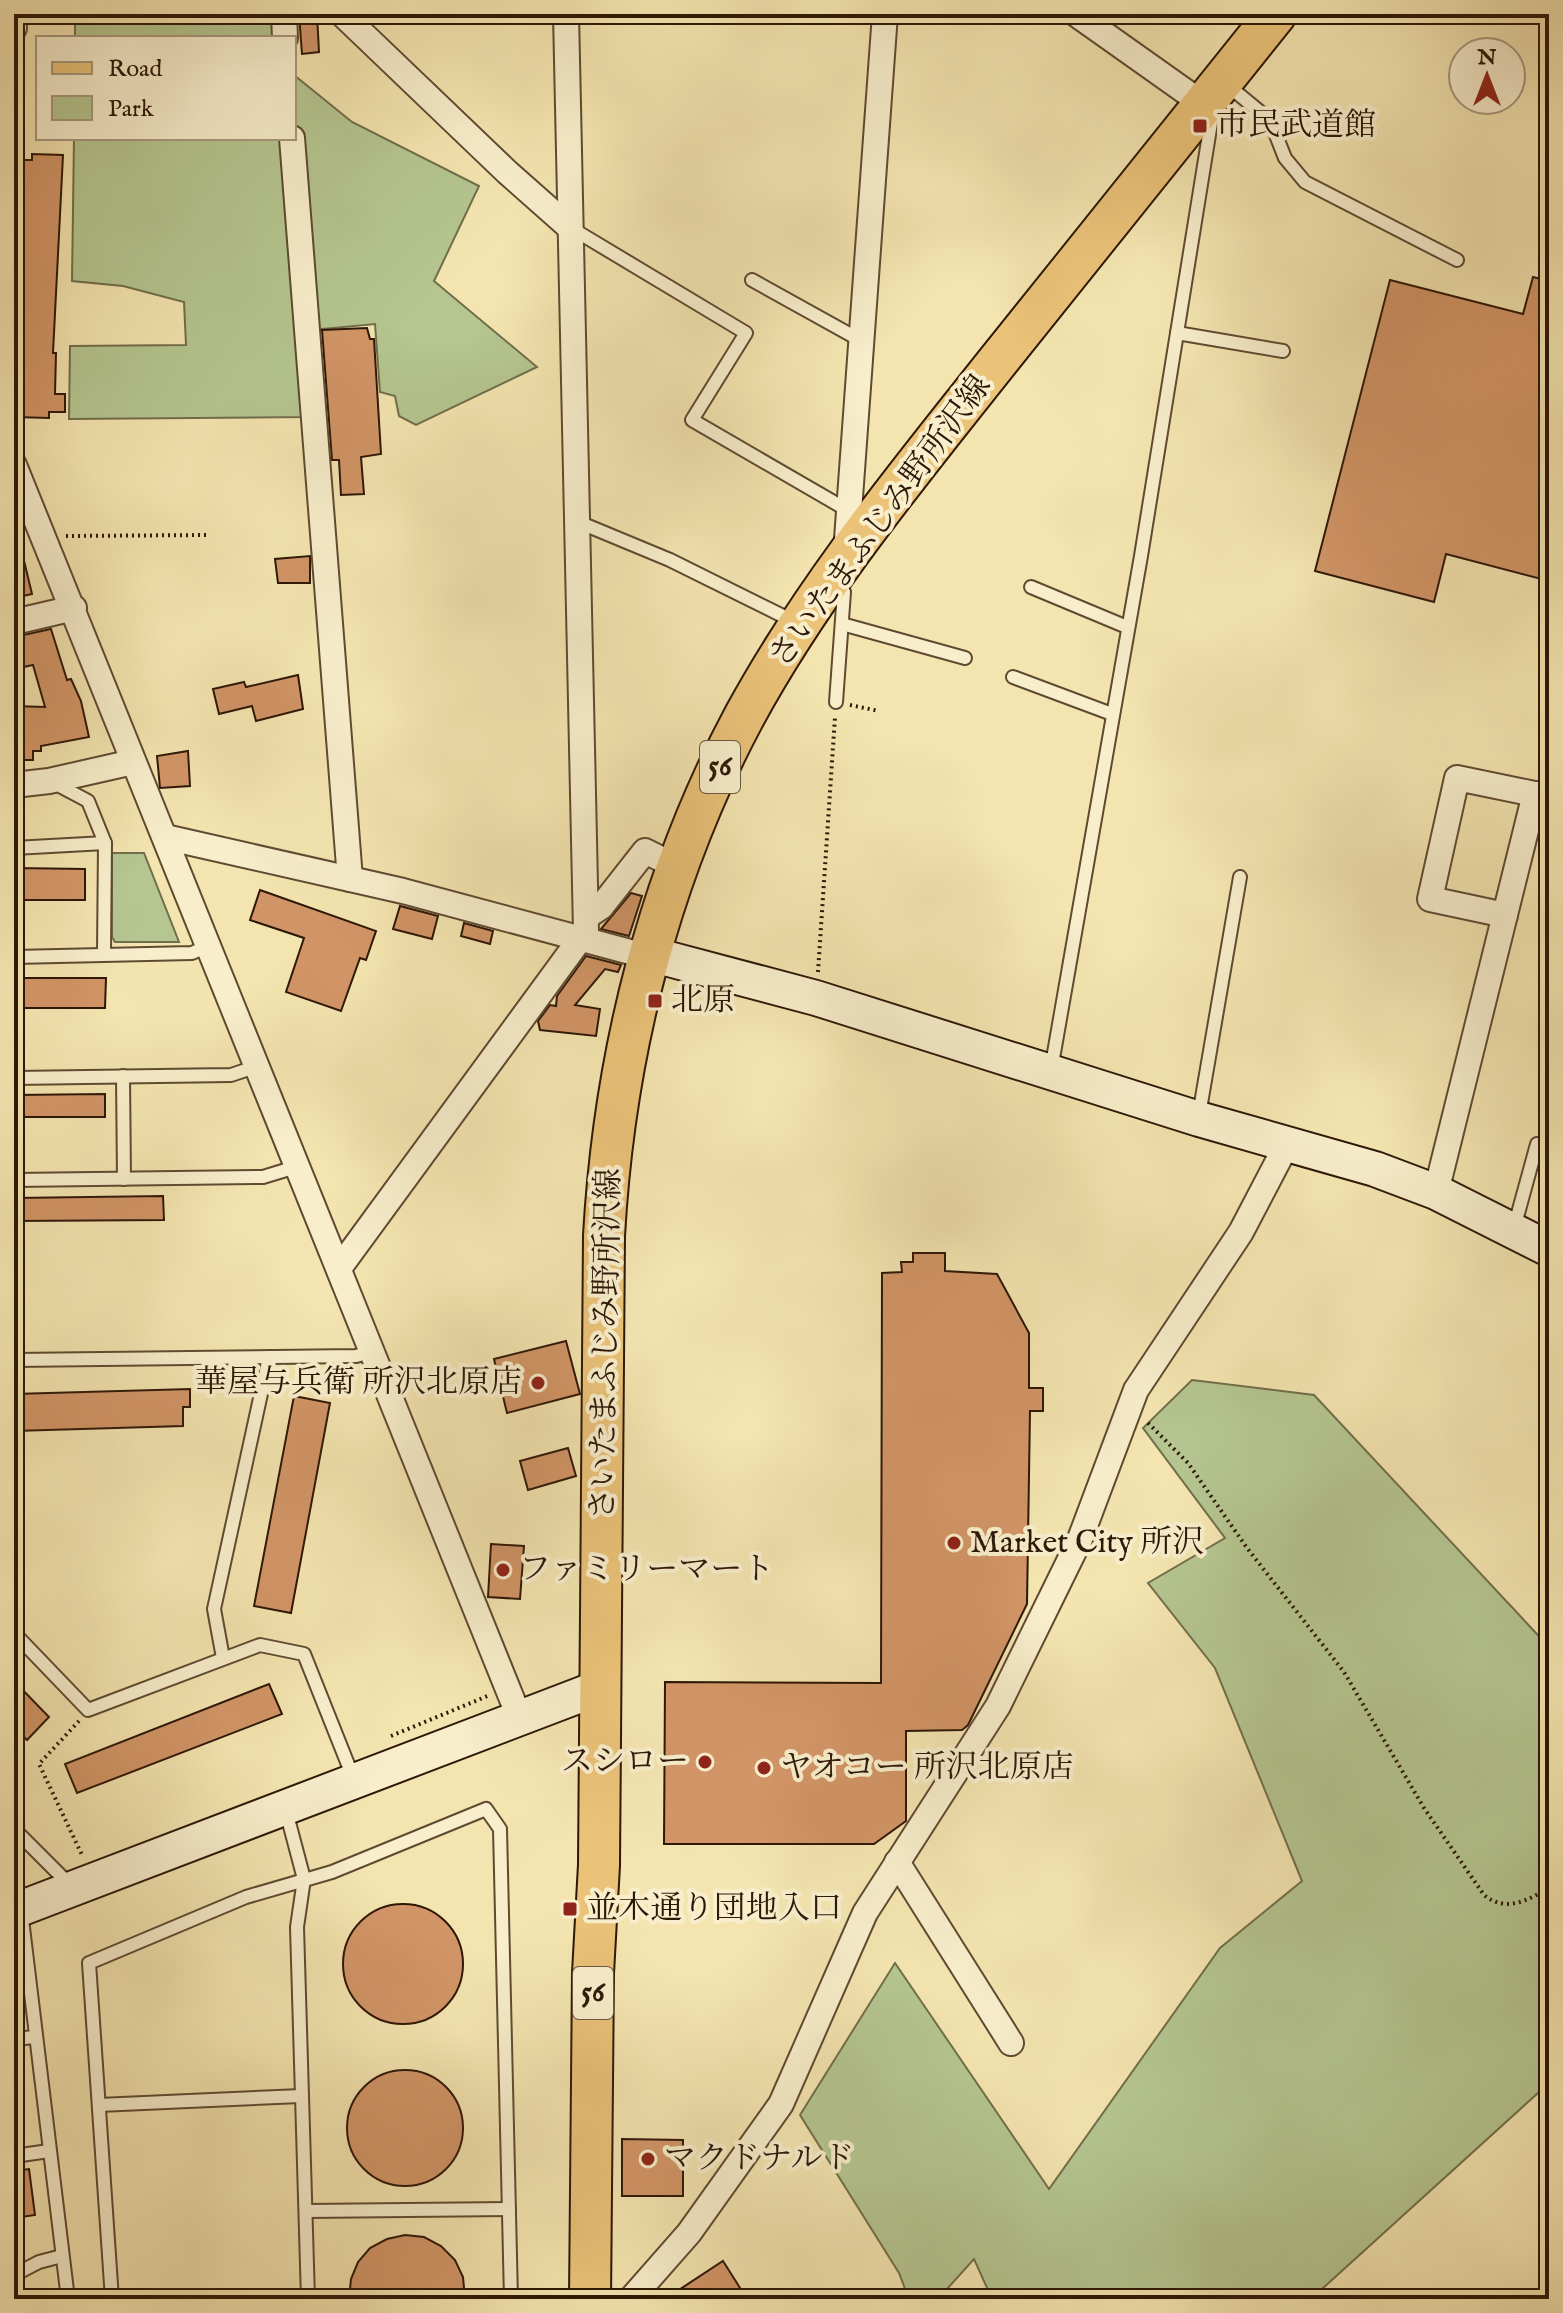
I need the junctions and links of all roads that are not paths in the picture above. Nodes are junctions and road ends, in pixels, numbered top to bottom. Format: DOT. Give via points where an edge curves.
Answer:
graph roads {
  1 [pos="284,14"];
  2 [pos="342,14"];
  3 [pos="566,14"];
  4 [pos="885,14"];
  5 [pos="1076,14"];
  6 [pos="1276,14"];
  7 [pos="14,16"];
  8 [pos="14,28"];
  9 [pos="285,36"];
  10 [pos="1213,92"];
  11 [pos="292,140"];
  12 [pos="568,226"];
  13 [pos="1457,260"];
  14 [pos="752,280"];
  15 [pos="1177,333"];
  16 [pos="860,340"];
  17 [pos="1283,351"];
  18 [pos="14,465"];
  19 [pos="21,501"];
  20 [pos="849,511"];
  21 [pos="576,521"];
  22 [pos="839,569"];
  23 [pos="1031,587"];
  24 [pos="74,608"];
  25 [pos="14,622"];
  26 [pos="800,624"];
  27 [pos="842,624"];
  28 [pos="1127,627"];
  29 [pos="965,658"];
  30 [pos="1013,677"];
  31 [pos="836,702"];
  32 [pos="1112,714"];
  33 [pos="133,762"];
  34 [pos="49,781"];
  35 [pos="14,785"];
  36 [pos="1542,795"];
  37 [pos="165,837"];
  38 [pos="105,843"];
  39 [pos="14,848"];
  40 [pos="677,867"];
  41 [pos="1240,877"];
  42 [pos="350,879"];
  43 [pos="1505,915"];
  44 [pos="583,927"];
  45 [pos="210,945"];
  46 [pos="104,953"];
  47 [pos="650,954"];
  48 [pos="14,957"];
  49 [pos="258,1066"];
  50 [pos="1050,1073"];
  51 [pos="123,1076"];
  52 [pos="14,1078"];
  53 [pos="1199,1119"];
  54 [pos="1537,1144"];
  55 [pos="1286,1146"];
  56 [pos="299,1166"];
  57 [pos="124,1179"];
  58 [pos="14,1180"];
  59 [pos="1436,1192"];
  60 [pos="1513,1231"];
  61 [pos="1549,1249"];
  62 [pos="340,1267"];
  63 [pos="374,1351"];
  64 [pos="269,1357"];
  65 [pos="14,1360"];
  66 [pos="14,1633"];
  67 [pos="223,1658"];
  68 [pos="601,1687"];
  69 [pos="520,1719"];
  70 [pos="355,1782"];
  71 [pos="285,1808"];
  72 [pos="14,1829"];
  73 [pos="897,1862"];
  74 [pos="304,1879"];
  75 [pos="72,1887"];
  76 [pos="17,1910"];
  77 [pos="35,2037"];
  78 [pos="14,2039"];
  79 [pos="1011,2043"];
  80 [pos="301,2096"];
  81 [pos="99,2105"];
  82 [pos="49,2151"];
  83 [pos="14,2156"];
  84 [pos="509,2209"];
  85 [pos="306,2211"];
  86 [pos="62,2256"];
  87 [pos="14,2275"];
  88 [pos="68,2299"];
  89 [pos="112,2299"];
  90 [pos="308,2299"];
  91 [pos="511,2299"];
  92 [pos="590,2299"];
  93 [pos="631,2299"];
  1 -- 9 [label="street"];
  2 -- 12 [label="street"];
  3 -- 12 [label="street"];
  4 -- 16 [label="street"];
  5 -- 10 [label="street"];
  6 -- 10 [label="main road, さいたまふじみ野所沢線 / 56"];
  7 -- 8 [label="street"];
  10 -- 13 [label="lane" via="1270,120 1285,158 1305,182"];
  10 -- 15 [label="lane"];
  10 -- 22 [label="main road, さいたまふじみ野所沢線 / 56" via="941,432"];
  11 -- 42 [label="street"];
  12 -- 20 [label="lane" via="746,333 692,420"];
  12 -- 21 [label="street"];
  14 -- 16 [label="lane"];
  15 -- 17 [label="lane"];
  15 -- 28 [label="lane"];
  16 -- 20 [label="street"];
  18 -- 19 [label="street"];
  19 -- 24 [label="street"];
  20 -- 22 [label="street"];
  21 -- 26 [label="lane"];
  21 -- 44 [label="street"];
  22 -- 26 [label="main road, さいたまふじみ野所沢線 / 56"];
  22 -- 27 [label="lane"];
  23 -- 28 [label="lane"];
  24 -- 25 [label="street"];
  24 -- 33 [label="street"];
  26 -- 40 [label="main road, さいたまふじみ野所沢線 / 56" via="746,714"];
  27 -- 29 [label="lane"];
  27 -- 31 [label="lane"];
  28 -- 32 [label="lane"];
  30 -- 32 [label="lane"];
  32 -- 50 [label="lane"];
  33 -- 34 [label="street"];
  33 -- 37 [label="street"];
  34 -- 35 [label="street"];
  34 -- 38 [label="lane" via="88,801"];
  36 -- 43 [label="street"];
  36 -- 43 [label="street" via="1457,778 1430,899"];
  37 -- 42 [label="street"];
  37 -- 45 [label="street"];
  38 -- 39 [label="lane"];
  38 -- 46 [label="lane"];
  40 -- 44 [label="street" via="645,851"];
  40 -- 47 [label="main road, さいたまふじみ野所沢線 / 56"];
  41 -- 53 [label="lane"];
  42 -- 44 [label="street"];
  43 -- 59 [label="street"];
  44 -- 47 [label="street"];
  44 -- 62 [label="street"];
  45 -- 46 [label="lane" via="192,953"];
  45 -- 49 [label="street"];
  46 -- 48 [label="lane"];
  47 -- 50 [label="street" via="816,998"];
  47 -- 68 [label="main road, さいたまふじみ野所沢線 / 56" via="624,1069 606,1195"];
  49 -- 51 [label="lane" via="231,1075"];
  49 -- 56 [label="street"];
  50 -- 53 [label="street"];
  51 -- 52 [label="lane"];
  51 -- 57 [label="lane"];
  53 -- 55 [label="street"];
  54 -- 60 [label="lane"];
  55 -- 59 [label="street" via="1375,1169"];
  55 -- 73 [label="street" via="1241,1232 1128,1405 1080,1539 1005,1692"];
  56 -- 57 [label="lane" via="263,1177"];
  56 -- 62 [label="street"];
  57 -- 58 [label="lane"];
  59 -- 60 [label="street"];
  60 -- 61 [label="street"];
  62 -- 63 [label="street"];
  63 -- 64 [label="lane"];
  63 -- 69 [label="street"];
  64 -- 65 [label="lane"];
  64 -- 67 [label="lane" via="214,1609"];
  66 -- 67 [label="lane" via="88,1710"];
  67 -- 70 [label="lane" via="260,1645 304,1654"];
  68 -- 69 [label="street"];
  68 -- 92 [label="main road, さいたまふじみ野所沢線 / 56"];
  69 -- 70 [label="street"];
  70 -- 71 [label="street"];
  71 -- 74 [label="lane"];
  71 -- 75 [label="street"];
  72 -- 75 [label="lane"];
  73 -- 79 [label="street"];
  73 -- 93 [label="street" via="865,1913 781,2104 689,2233"];
  74 -- 80 [label="lane" via="297,1927"];
  74 -- 81 [label="lane" via="246,1897 89,1963"];
  74 -- 84 [label="lane" via="486,1809 500,1829"];
  75 -- 76 [label="street"];
  76 -- 77 [label="lane"];
  77 -- 78 [label="lane"];
  77 -- 82 [label="lane"];
  80 -- 81 [label="lane"];
  80 -- 85 [label="lane"];
  81 -- 89 [label="lane"];
  82 -- 83 [label="lane"];
  82 -- 86 [label="lane"];
  84 -- 85 [label="lane"];
  84 -- 91 [label="lane"];
  85 -- 90 [label="lane"];
  86 -- 87 [label="lane"];
  86 -- 88 [label="lane"];
}
